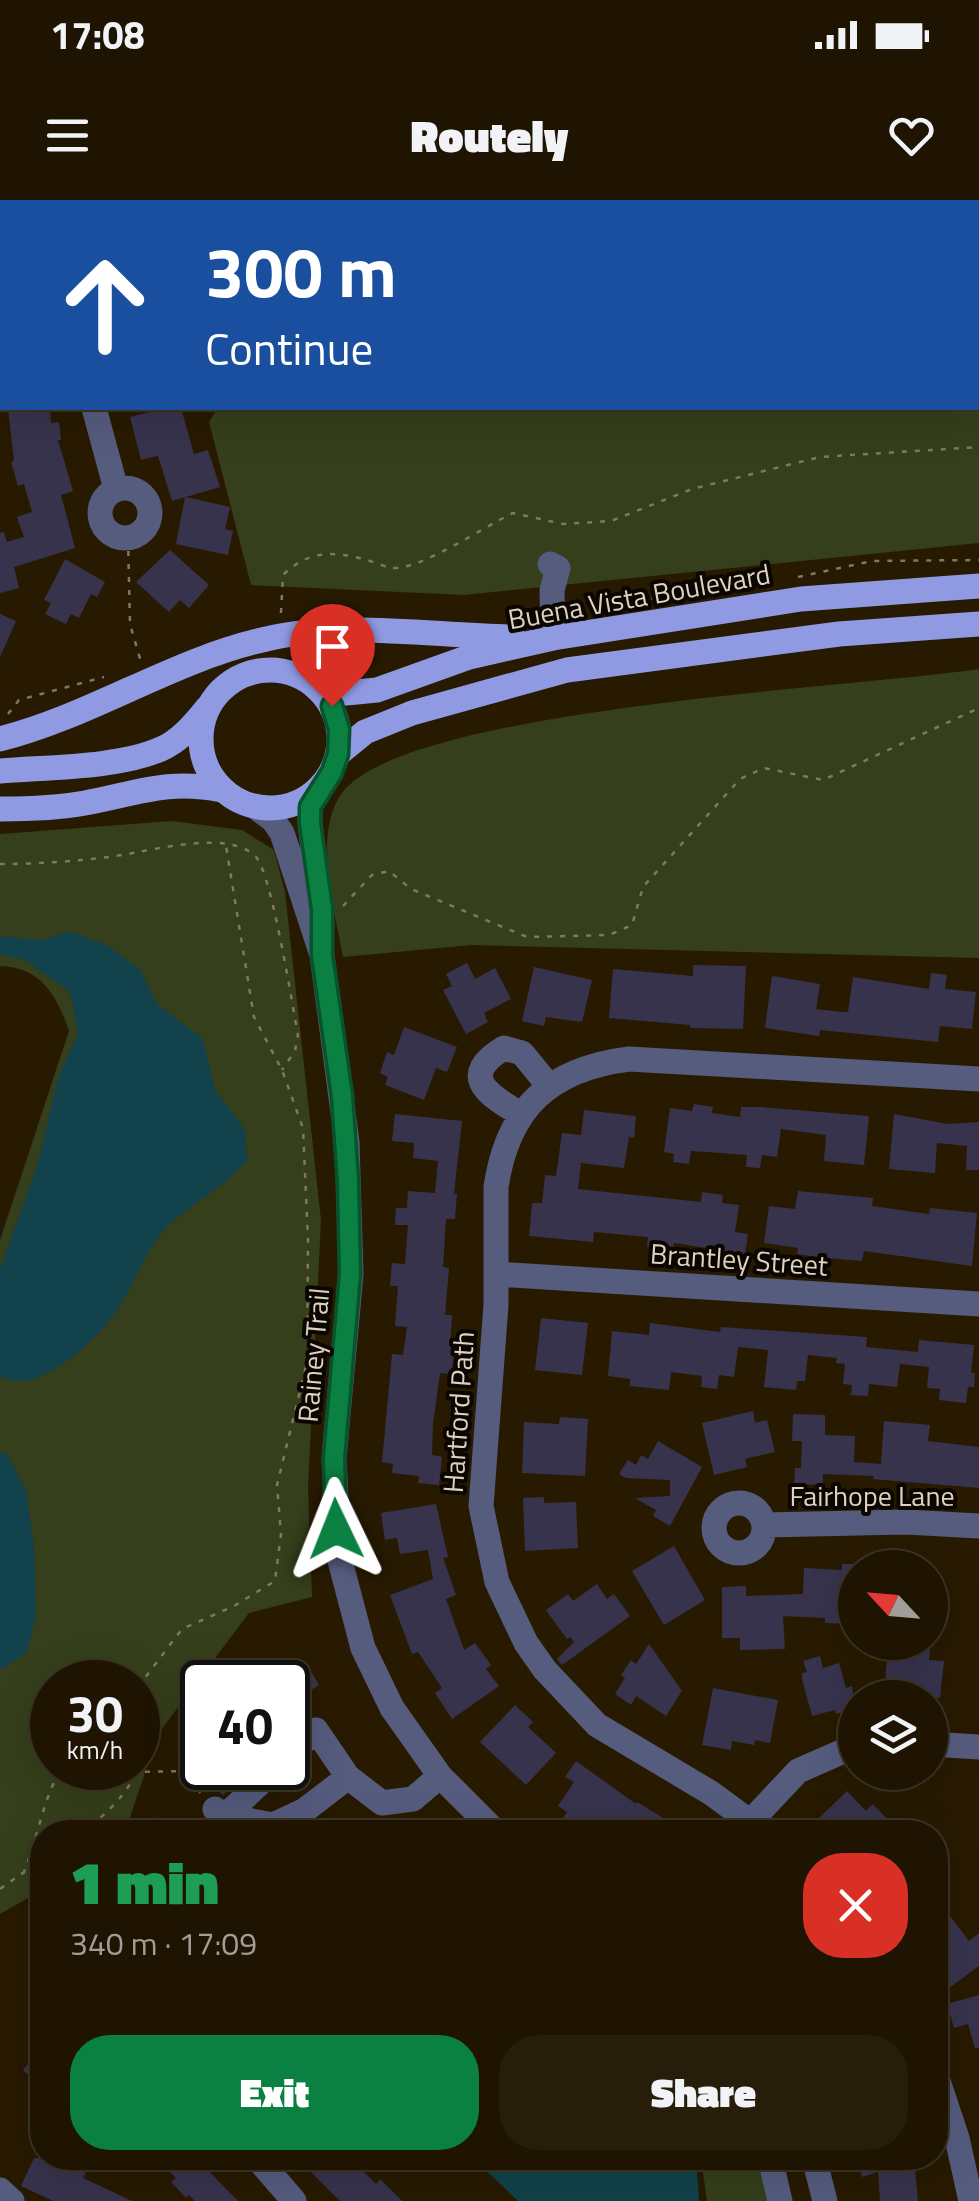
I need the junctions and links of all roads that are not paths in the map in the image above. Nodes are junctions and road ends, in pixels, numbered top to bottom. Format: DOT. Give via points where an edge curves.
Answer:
graph roads {
  1 [pos="95,410"];
  2 [pos="116,489"];
  3 [pos="550,564"];
  4 [pos="979,586"];
  5 [pos="979,624"];
  6 [pos="553,638"];
  7 [pos="316,686"];
  8 [pos="210,704"];
  9 [pos="0,739"];
  10 [pos="338,754"];
  11 [pos="0,771"];
  12 [pos="320,788"];
  13 [pos="222,790"];
  14 [pos="257,808"];
  15 [pos="0,809"];
  16 [pos="322,955"];
  17 [pos="979,1080"];
  18 [pos="549,1086"];
  19 [pos="521,1114"];
  20 [pos="496,1274"];
  21 [pos="979,1304"];
  22 [pos="764,1525"];
  23 [pos="979,1526"];
  24 [pos="310,1736"];
  25 [pos="948,1745"];
  26 [pos="979,1747"];
  27 [pos="838,1753"];
  28 [pos="348,1776"];
  29 [pos="440,1776"];
  30 [pos="246,1790"];
  31 [pos="253,1820"];
  32 [pos="284,1820"];
  33 [pos="484,1820"];
  34 [pos="747,1820"];
  35 [pos="762,1820"];
  36 [pos="948,2107"];
  37 [pos="268,2170"];
  38 [pos="773,2170"];
  39 [pos="817,2170"];
  40 [pos="973,2174"];
  41 [pos="294,2201"];
  42 [pos="780,2201"];
  43 [pos="825,2201"];
  44 [pos="970,2201"];
  1 -- 2 [label="street"];
  2 -- 2 [label="street" via="133,489 149,507 148,524 136,536 112,535 101,523 103,499"];
  3 -- 6 [label="street" via="558,568"];
  4 -- 6 [label="main road, Buena Vista Boulevard" via="801,599"];
  5 -- 10 [label="main road" via="838,634 567,670 412,713 365,732"];
  6 -- 7 [label="main road, Buena Vista Boulevard" via="469,657 377,690 346,694"];
  6 -- 9 [label="main road" via="343,631 264,639 189,663 47,727"];
  7 -- 8 [label="main road" via="271,670 226,685"];
  7 -- 10 [label="main road" via="332,706"];
  8 -- 11 [label="main road" via="162,749 103,763"];
  8 -- 13 [label="main road" via="203,758"];
  10 -- 12 [label="main road"];
  12 -- 14 [label="main road" via="280,808"];
  12 -- 16 [label="street, Rainey Trail" via="310,823"];
  13 -- 14 [label="main road"];
  13 -- 15 [label="main road" via="168,785 80,804"];
  14 -- 16 [label="street, Rainey Trail" via="282,833"];
  16 -- 29 [label="street, Rainey Trail" via="349,1199 348,1310 334,1458 339,1557 378,1682"];
  17 -- 18 [label="street, Hartford Path" via="629,1060 582,1068"];
  18 -- 19 [label="street, Hartford Path"];
  18 -- 19 [label="street" via="522,1053 504,1048 489,1058 481,1085"];
  19 -- 20 [label="street, Hartford Path" via="496,1187"];
  20 -- 21 [label="street, Brantley Street"];
  20 -- 34 [label="street, Hartford Path" via="481,1506 509,1610 545,1670 597,1725"];
  22 -- 23 [label="street, Fairhope Lane"];
  24 -- 28 [label="street" via="316,1730"];
  25 -- 26 [label="street"];
  27 -- 35 [label="street" via="798,1771"];
  28 -- 29 [label="street" via="382,1803 413,1800"];
  28 -- 32 [label="street"];
  29 -- 33 [label="street, Rainey Trail"];
  30 -- 31 [label="street" via="218,1811"];
  36 -- 40 [label="street"];
  37 -- 41 [label="street"];
  38 -- 42 [label="street"];
  39 -- 43 [label="street"];
  40 -- 44 [label="street"];
}
